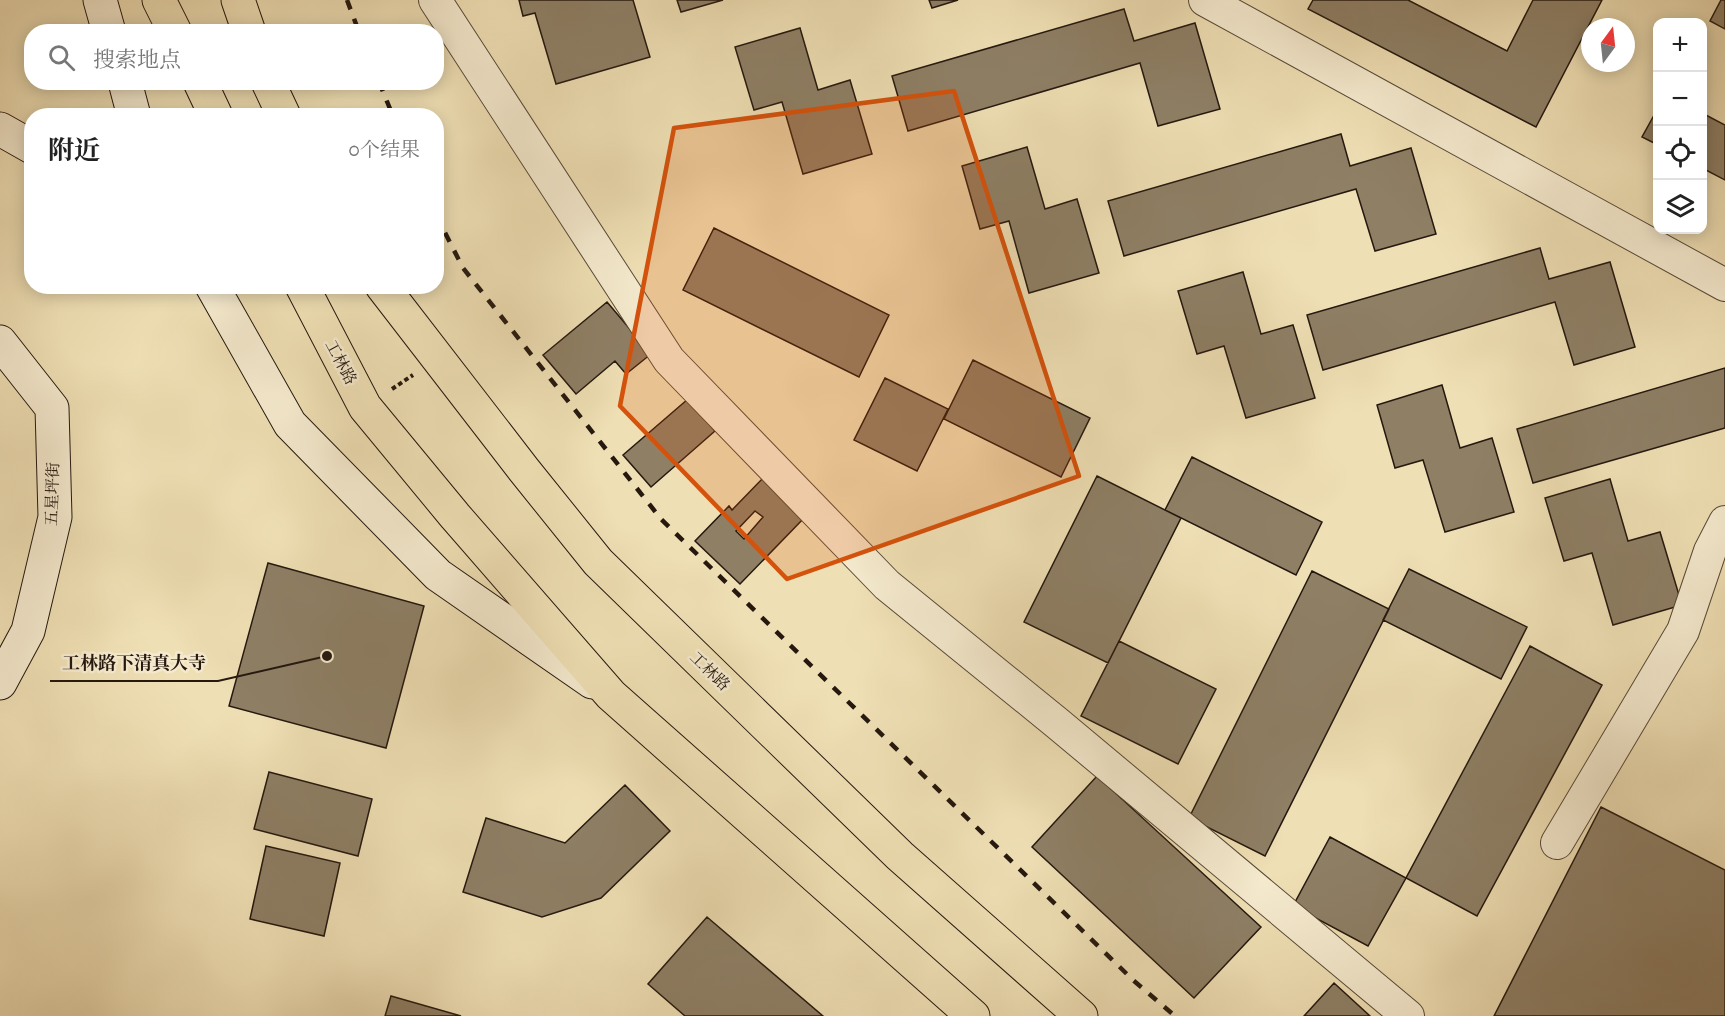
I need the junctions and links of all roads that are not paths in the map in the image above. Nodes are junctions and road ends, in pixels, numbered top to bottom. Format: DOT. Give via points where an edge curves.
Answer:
graph roads {
  1 [pos="100,0"];
  2 [pos="159,0"];
  3 [pos="237,0"];
  4 [pos="435,0"];
  5 [pos="1205,0"];
  6 [pos="107,24"];
  7 [pos="171,24"];
  8 [pos="246,24"];
  9 [pos="127,90"];
  10 [pos="204,90"];
  11 [pos="272,90"];
  12 [pos="132,108"];
  13 [pos="212,108"];
  14 [pos="280,108"];
  15 [pos="0,129"];
  16 [pos="24,142"];
  17 [pos="1725,285"];
  18 [pos="217,294"];
  19 [pos="306,294"];
  20 [pos="388,294"];
  21 [pos="2,347"];
  22 [pos="1725,522"];
  23 [pos="0,682"];
  24 [pos="611,695"];
  25 [pos="1557,843"];
  26 [pos="973,1016"];
  27 [pos="1081,1016"];
  28 [pos="1408,1016"];
  1 -- 6 [label="street"];
  2 -- 7 [label="highway"];
  3 -- 8 [label="highway"];
  4 -- 28 [label="street" via="669,360 887,585"];
  5 -- 17 [label="street"];
  9 -- 12 [label="street"];
  10 -- 13 [label="highway"];
  11 -- 14 [label="highway"];
  15 -- 16 [label="street"];
  18 -- 24 [label="street" via="290,424 429,566"];
  19 -- 24 [label="highway, 工林路" via="365,407"];
  20 -- 27 [label="highway, 工林路" via="598,562 900,855"];
  21 -- 23 [label="street, 五星坪街" via="52,408 55,516 28,631"];
  22 -- 25 [label="street" via="1710,551 1683,631"];
  24 -- 26 [label="highway, 工林路"];
}
